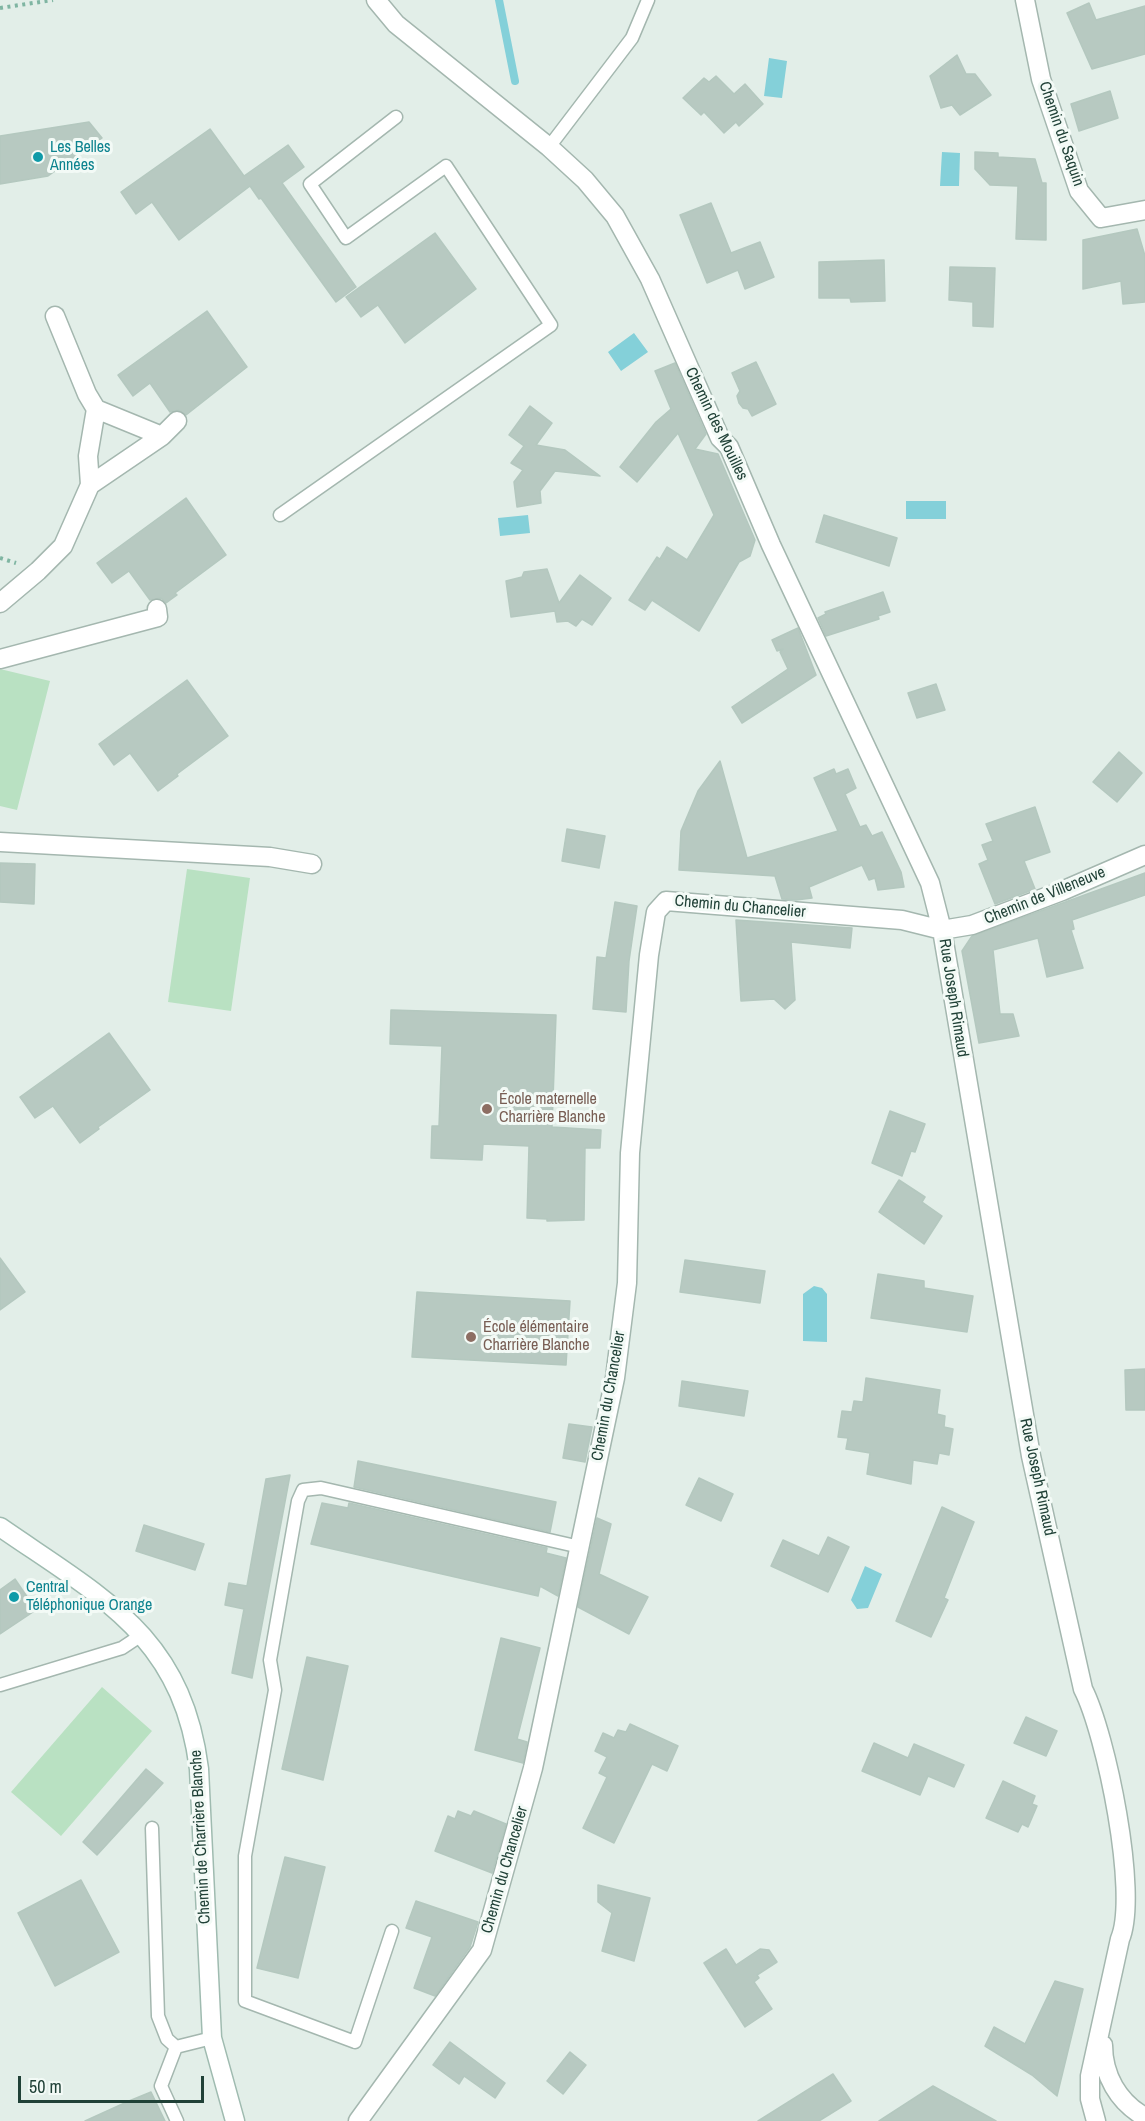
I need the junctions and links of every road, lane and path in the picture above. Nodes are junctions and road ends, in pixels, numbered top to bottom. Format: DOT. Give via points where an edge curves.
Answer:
graph roads {
  1 [pos="53,0"];
  2 [pos="376,0"];
  3 [pos="648,0"];
  4 [pos="1025,0"];
  5 [pos="0,8"];
  6 [pos="396,117"];
  7 [pos="549,147"];
  8 [pos="1145,210"];
  9 [pos="55,316"];
  10 [pos="96,409"];
  11 [pos="177,421"];
  12 [pos="162,435"];
  13 [pos="90,484"];
  14 [pos="280,515"];
  15 [pos="0,603"];
  16 [pos="157,609"];
  17 [pos="0,659"];
  18 [pos="0,842"];
  19 [pos="1145,855"];
  20 [pos="312,864"];
  21 [pos="942,930"];
  22 [pos="0,1527"];
  23 [pos="580,1547"];
  24 [pos="142,1634"];
  25 [pos="0,1685"];
  26 [pos="152,1828"];
  27 [pos="392,1930"];
  28 [pos="1103,2019"];
  29 [pos="212,2038"];
  30 [pos="176,2047"];
  31 [pos="1145,2117"];
  32 [pos="177,2121"];
  33 [pos="235,2121"];
  34 [pos="358,2121"];
  35 [pos="1096,2121"];
  1 -- 5 [label="path"];
  2 -- 7 [label="street, Chemin des Mouilles" via="396,24"];
  3 -- 7 [label="lane" via="632,38"];
  4 -- 8 [label="street, Chemin du Saquin" via="1041,80 1079,191 1101,218"];
  6 -- 14 [label="lane" via="310,184 346,238 446,166 551,325"];
  7 -- 21 [label="street, Chemin des Mouilles" via="585,180 615,216 650,279 720,438 729,447 930,883"];
  9 -- 10 [label="street"];
  10 -- 12 [label="street"];
  10 -- 13 [label="street" via="88,456"];
  11 -- 12 [label="street"];
  12 -- 13 [label="street"];
  13 -- 15 [label="street" via="63,546"];
  16 -- 17 [label="street" via="158,617"];
  18 -- 20 [label="street" via="270,857"];
  19 -- 21 [label="street, Chemin de Villeneuve" via="972,925"];
  21 -- 23 [label="street, Chemin du Chancelier" via="902,920 666,901 656,912 630,1153 627,1283 615,1378"];
  21 -- 28 [label="street, Rue Joseph Rimaud" via="1031,1456 1083,1689 1103,1749 1123,1851 1125,1927"];
  22 -- 24 [label="street, Chemin de Charrière Blanche" via="110,1603"];
  23 -- 27 [label="lane" via="321,1488 303,1490 270,1660 275,1690 245,1856 245,2001 355,2042"];
  23 -- 34 [label="street, Chemin du Chancelier" via="545,1719 482,1950"];
  24 -- 25 [label="lane" via="122,1648"];
  24 -- 29 [label="street, Chemin de Charrière Blanche" via="167,1669 194,1731"];
  26 -- 30 [label="lane" via="158,2016 167,2039"];
  28 -- 31 [label="street, Rue Joseph Rimaud" via="1105,2070 1120,2095"];
  28 -- 35 [label="street, Rue Joseph Rimaud" via="1090,2076 1089,2099"];
  29 -- 30 [label="lane"];
  29 -- 33 [label="street, Chemin de Charrière Blanche"];
  30 -- 32 [label="lane" via="161,2086"];
}
